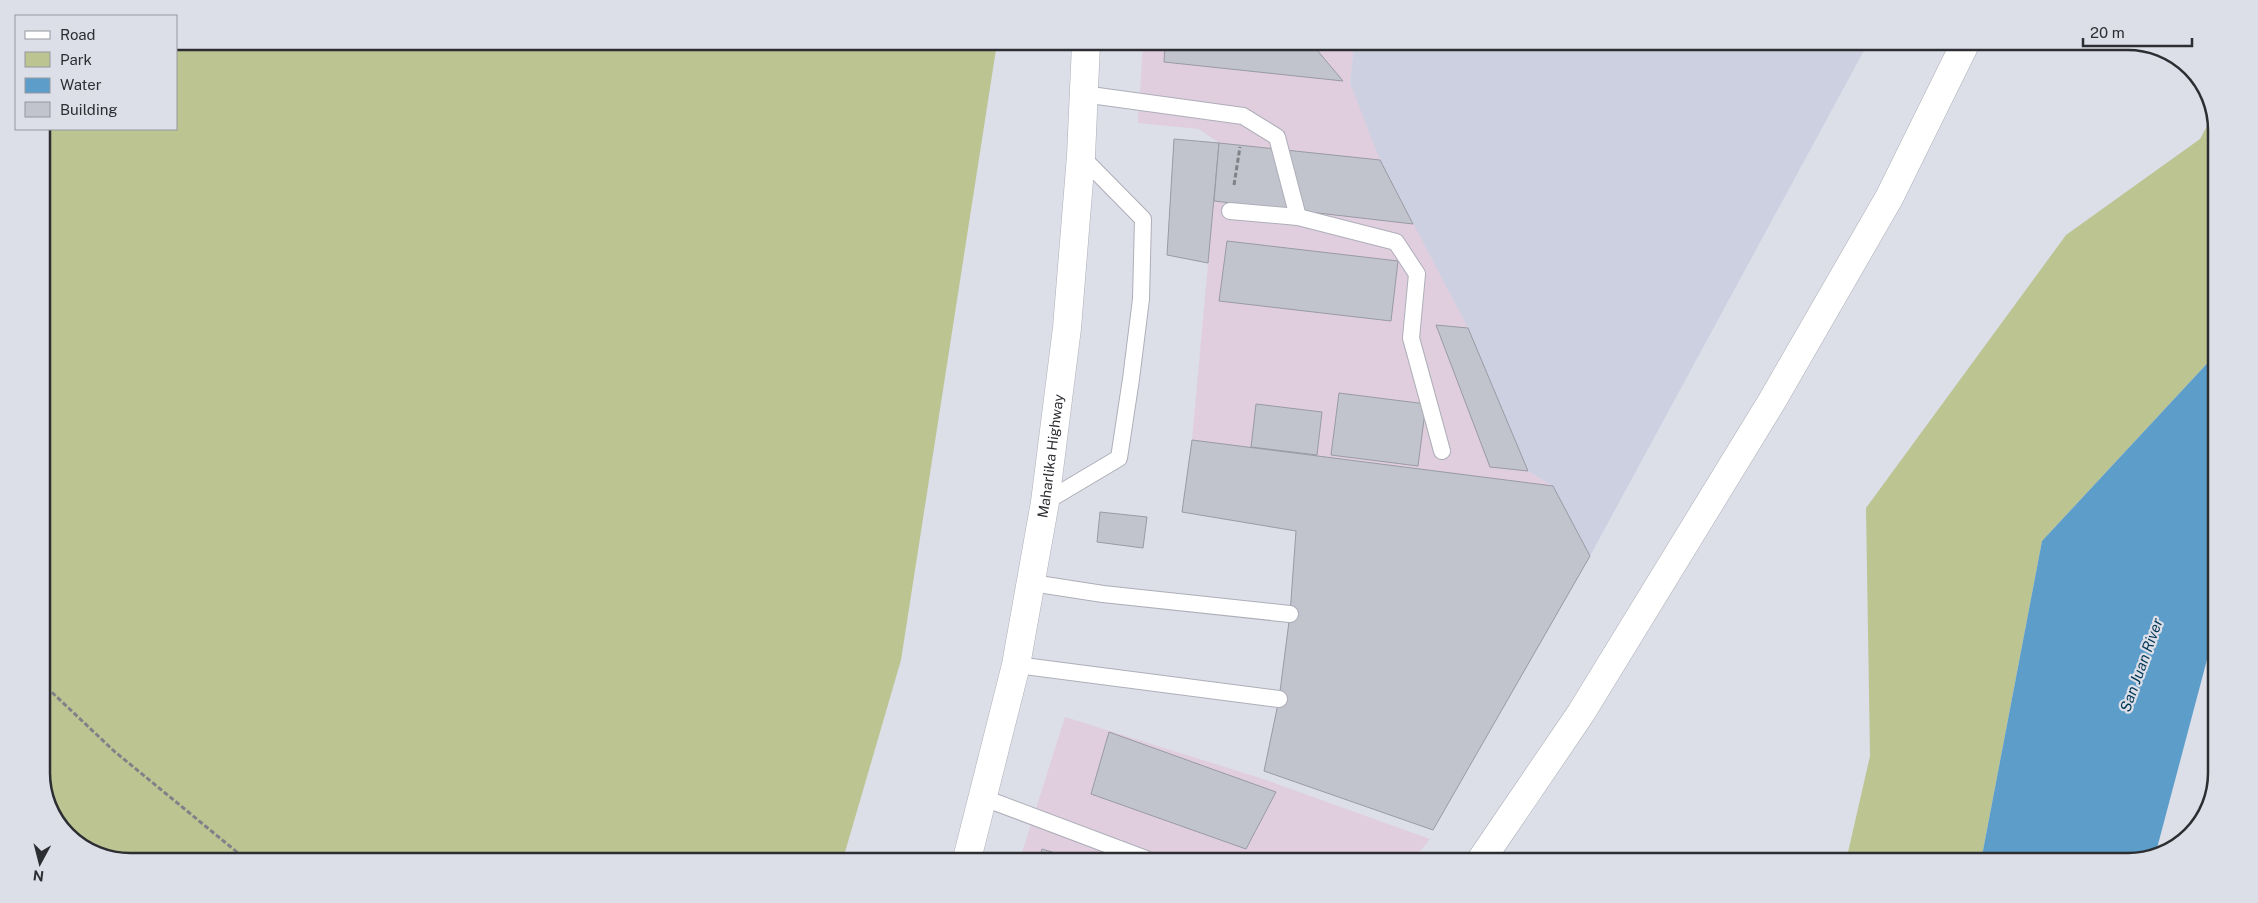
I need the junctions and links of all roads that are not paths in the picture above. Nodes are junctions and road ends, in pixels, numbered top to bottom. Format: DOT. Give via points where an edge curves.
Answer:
graph roads {
  1 [pos="1086,50"];
  2 [pos="1962,50"];
  3 [pos="1083,94"];
  4 [pos="1081,156"];
  5 [pos="1230,211"];
  6 [pos="1298,217"];
  7 [pos="1442,451"];
  8 [pos="1045,502"];
  9 [pos="1032,582"];
  10 [pos="1290,614"];
  11 [pos="1016,665"];
  12 [pos="1279,699"];
  13 [pos="984,798"];
  14 [pos="969,853"];
  15 [pos="1130,853"];
  16 [pos="1486,853"];
  1 -- 3 [label="main road, Maharlika Highway"];
  2 -- 16 [label="main road" via="1889,198 1772,402 1581,714"];
  3 -- 4 [label="main road, Maharlika Highway"];
  3 -- 6 [label="lane" via="1243,116 1277,137"];
  4 -- 8 [label="main road, Maharlika Highway" via="1067,328"];
  4 -- 8 [label="lane" via="1143,220 1140,299 1119,458"];
  5 -- 6 [label="lane"];
  6 -- 7 [label="lane" via="1396,242 1417,274 1411,338"];
  8 -- 9 [label="main road, Maharlika Highway"];
  9 -- 10 [label="lane" via="1103,594"];
  9 -- 11 [label="main road, Maharlika Highway"];
  11 -- 12 [label="lane"];
  11 -- 13 [label="main road, Maharlika Highway"];
  13 -- 14 [label="main road, Maharlika Highway"];
  13 -- 15 [label="lane"];
}
